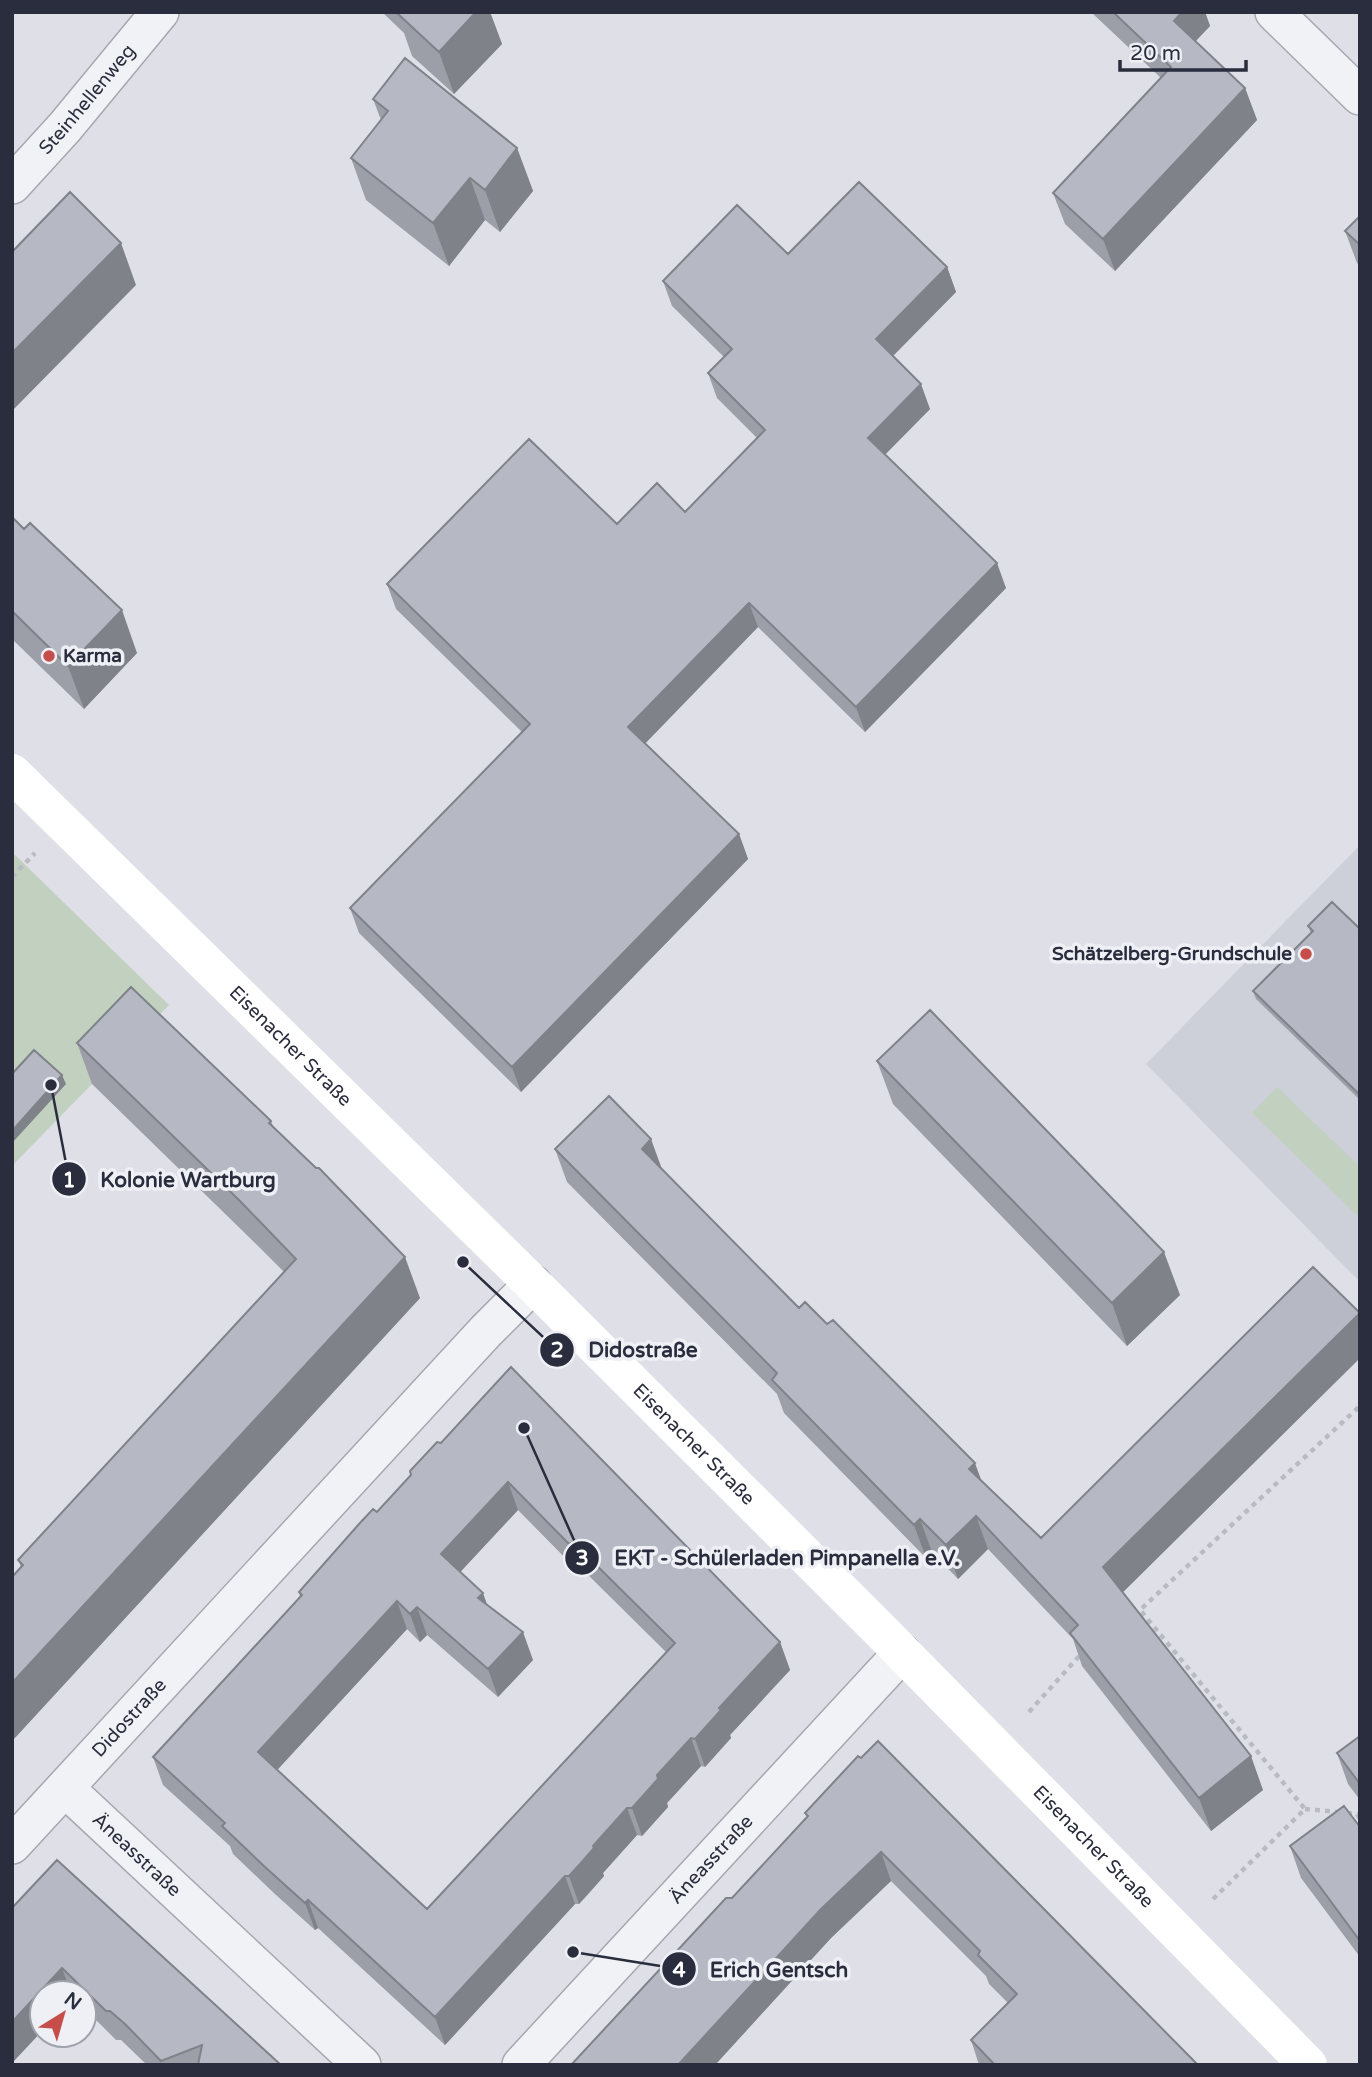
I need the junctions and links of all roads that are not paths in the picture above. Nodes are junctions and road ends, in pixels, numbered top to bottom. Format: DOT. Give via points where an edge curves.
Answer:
graph roads {
  1 [pos="160,12"];
  2 [pos="1274,12"];
  3 [pos="1360,96"];
  4 [pos="12,185"];
  5 [pos="12,773"];
  6 [pos="533,1284"];
  7 [pos="902,1653"];
  8 [pos="65,1788"];
  9 [pos="12,1845"];
  10 [pos="362,2065"];
  11 [pos="521,2065"];
  12 [pos="1308,2065"];
  1 -- 4 [label="street, Steinhellenweg"];
  2 -- 3 [label="street"];
  5 -- 6 [label="street, Eisenacher Straße"];
  6 -- 7 [label="street, Eisenacher Straße"];
  6 -- 8 [label="street, Didostraße"];
  7 -- 11 [label="street, Äneasstraße"];
  7 -- 12 [label="street, Eisenacher Straße"];
  8 -- 9 [label="street, Didostraße"];
  8 -- 10 [label="street, Äneasstraße"];
}
